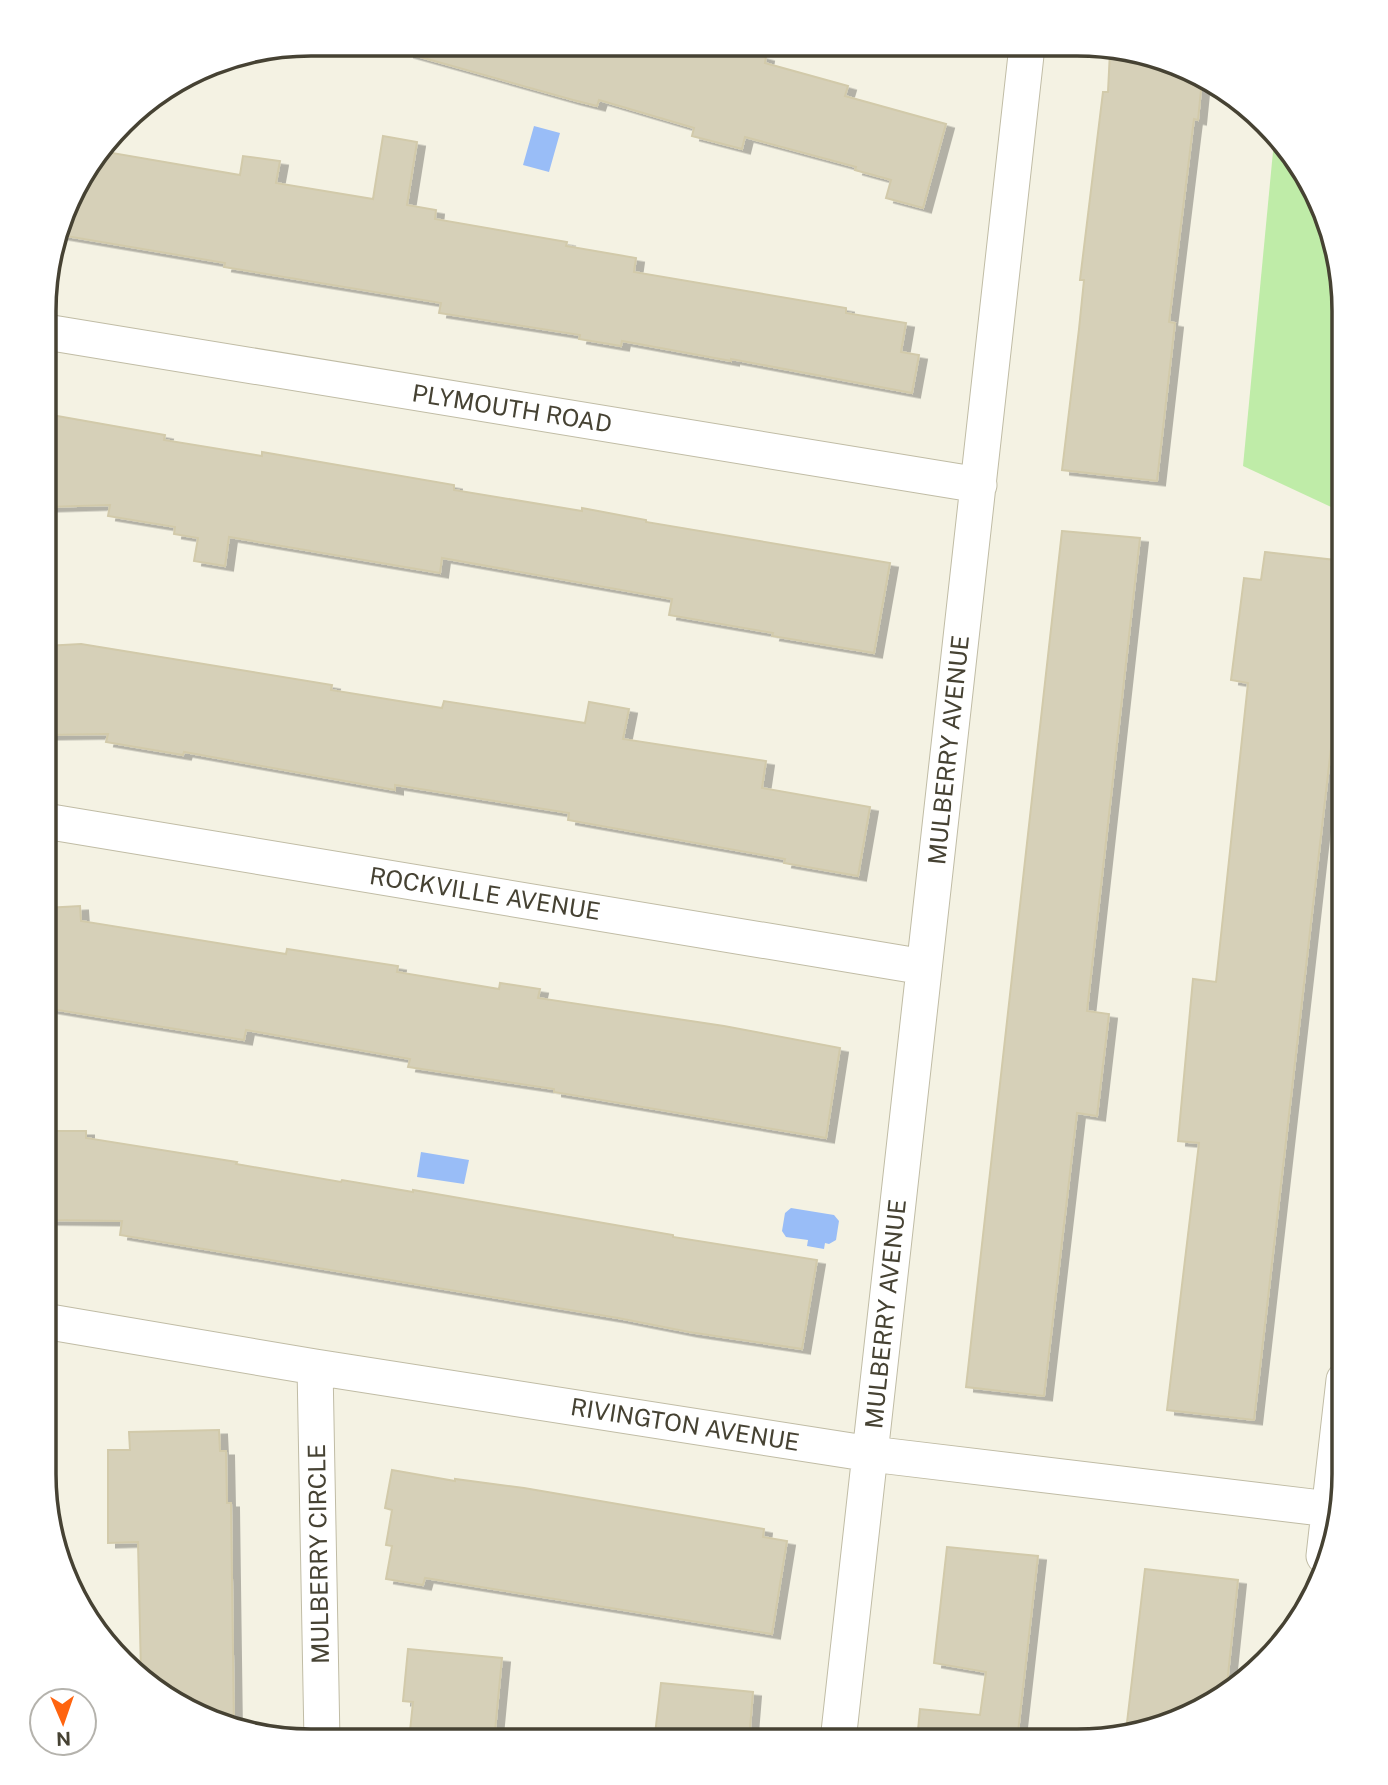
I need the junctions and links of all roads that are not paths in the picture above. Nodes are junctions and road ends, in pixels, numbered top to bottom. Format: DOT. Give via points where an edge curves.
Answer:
graph roads {
  1 [pos="1026,56"];
  2 [pos="56,334"];
  3 [pos="979,485"];
  4 [pos="56,823"];
  5 [pos="924,967"];
  6 [pos="56,1323"];
  7 [pos="315,1367"];
  8 [pos="870,1454"];
  9 [pos="1331,1494"];
  10 [pos="1329,1509"];
  11 [pos="1328,1518"];
  12 [pos="322,1729"];
  13 [pos="839,1729"];
  1 -- 3 [label="street, MULBERRY AVENUE"];
  2 -- 3 [label="street, PLYMOUTH ROAD"];
  3 -- 5 [label="street, MULBERRY AVENUE"];
  4 -- 5 [label="street, ROCKVILLE AVENUE"];
  5 -- 8 [label="street, MULBERRY AVENUE"];
  6 -- 7 [label="street, RIVINGTON AVENUE"];
  7 -- 8 [label="street, RIVINGTON AVENUE"];
  7 -- 12 [label="street, MULBERRY CIRCLE"];
  8 -- 10 [label="street, RIVINGTON AVENUE"];
  8 -- 13 [label="street"];
  9 -- 10 [label="street"];
  10 -- 11 [label="street"];
}
